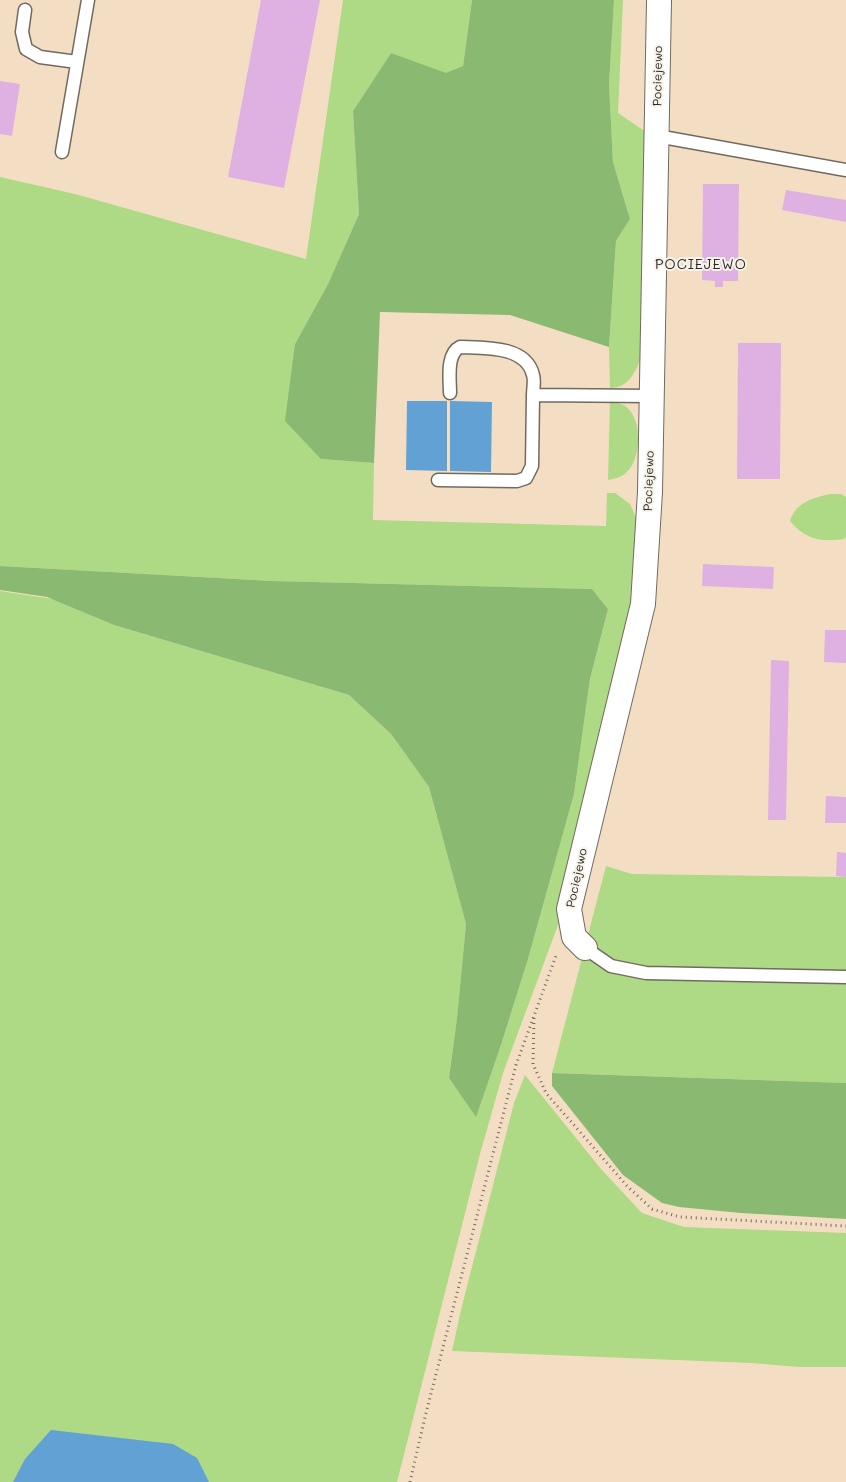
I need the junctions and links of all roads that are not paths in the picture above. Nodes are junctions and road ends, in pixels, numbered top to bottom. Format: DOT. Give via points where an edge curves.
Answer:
graph roads {
  1 [pos="88,0"];
  2 [pos="659,0"];
  3 [pos="25,10"];
  4 [pos="77,62"];
  5 [pos="656,136"];
  6 [pos="62,152"];
  7 [pos="846,170"];
  8 [pos="450,393"];
  9 [pos="533,395"];
  10 [pos="652,396"];
  11 [pos="438,480"];
  12 [pos="585,948"];
  13 [pos="846,978"];
  1 -- 4 [label="lane"];
  2 -- 5 [label="street, Pociejewo"];
  3 -- 4 [label="lane" via="22,32 26,49 40,57"];
  4 -- 6 [label="lane"];
  5 -- 7 [label="lane"];
  5 -- 10 [label="street, Pociejewo"];
  8 -- 9 [label="lane" via="451,356 460,347 503,349 526,361 533,375"];
  9 -- 10 [label="lane"];
  9 -- 11 [label="lane" via="532,466 526,478 517,481"];
  10 -- 12 [label="street, Pociejewo" via="643,604 569,909 574,937"];
  12 -- 13 [label="lane" via="611,966 646,973"];
}
